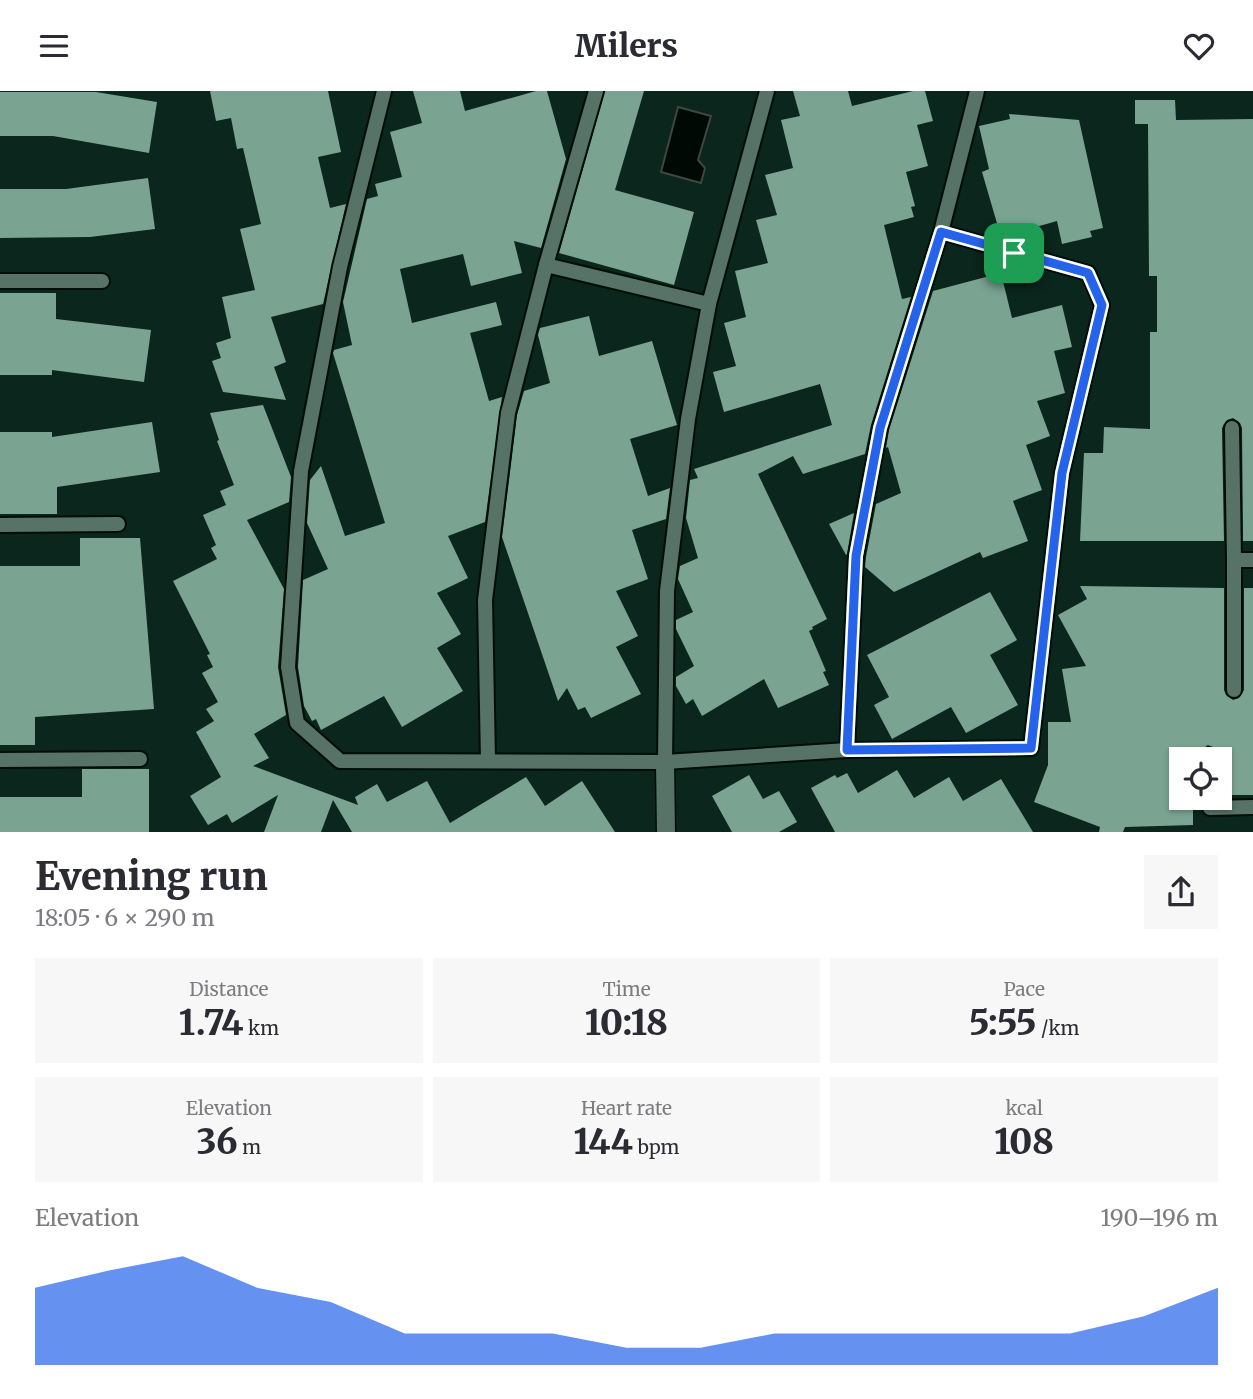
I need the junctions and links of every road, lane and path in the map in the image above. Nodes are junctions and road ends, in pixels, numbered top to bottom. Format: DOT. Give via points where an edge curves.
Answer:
graph roads {
  1 [pos="384,91"];
  2 [pos="596,91"];
  3 [pos="767,91"];
  4 [pos="977,91"];
  5 [pos="941,232"];
  6 [pos="546,265"];
  7 [pos="0,281"];
  8 [pos="102,281"];
  9 [pos="709,304"];
  10 [pos="1232,428"];
  11 [pos="118,524"];
  12 [pos="0,525"];
  13 [pos="1253,560"];
  14 [pos="1234,561"];
  15 [pos="1234,690"];
  16 [pos="847,750"];
  17 [pos="140,759"];
  18 [pos="0,760"];
  19 [pos="488,761"];
  20 [pos="665,762"];
  21 [pos="1232,807"];
  22 [pos="1253,807"];
  23 [pos="666,832"];
  1 -- 19 [label="lane" via="340,268 301,471 288,667 297,723 340,761"];
  2 -- 6 [label="lane"];
  3 -- 9 [label="lane"];
  4 -- 5 [label="lane"];
  5 -- 16 [label="lane" via="880,428 856,556"];
  5 -- 16 [label="lane" via="1088,273 1102,305 1062,473 1031,748"];
  6 -- 9 [label="lane"];
  6 -- 19 [label="lane" via="508,413 485,600"];
  7 -- 8 [label="lane"];
  9 -- 20 [label="lane" via="688,419 667,591"];
  10 -- 14 [label="lane"];
  11 -- 12 [label="lane"];
  13 -- 14 [label="lane"];
  14 -- 15 [label="lane"];
  16 -- 20 [label="lane"];
  17 -- 18 [label="lane"];
  19 -- 20 [label="lane"];
  20 -- 23 [label="street"];
  21 -- 22 [label="lane"];
}
